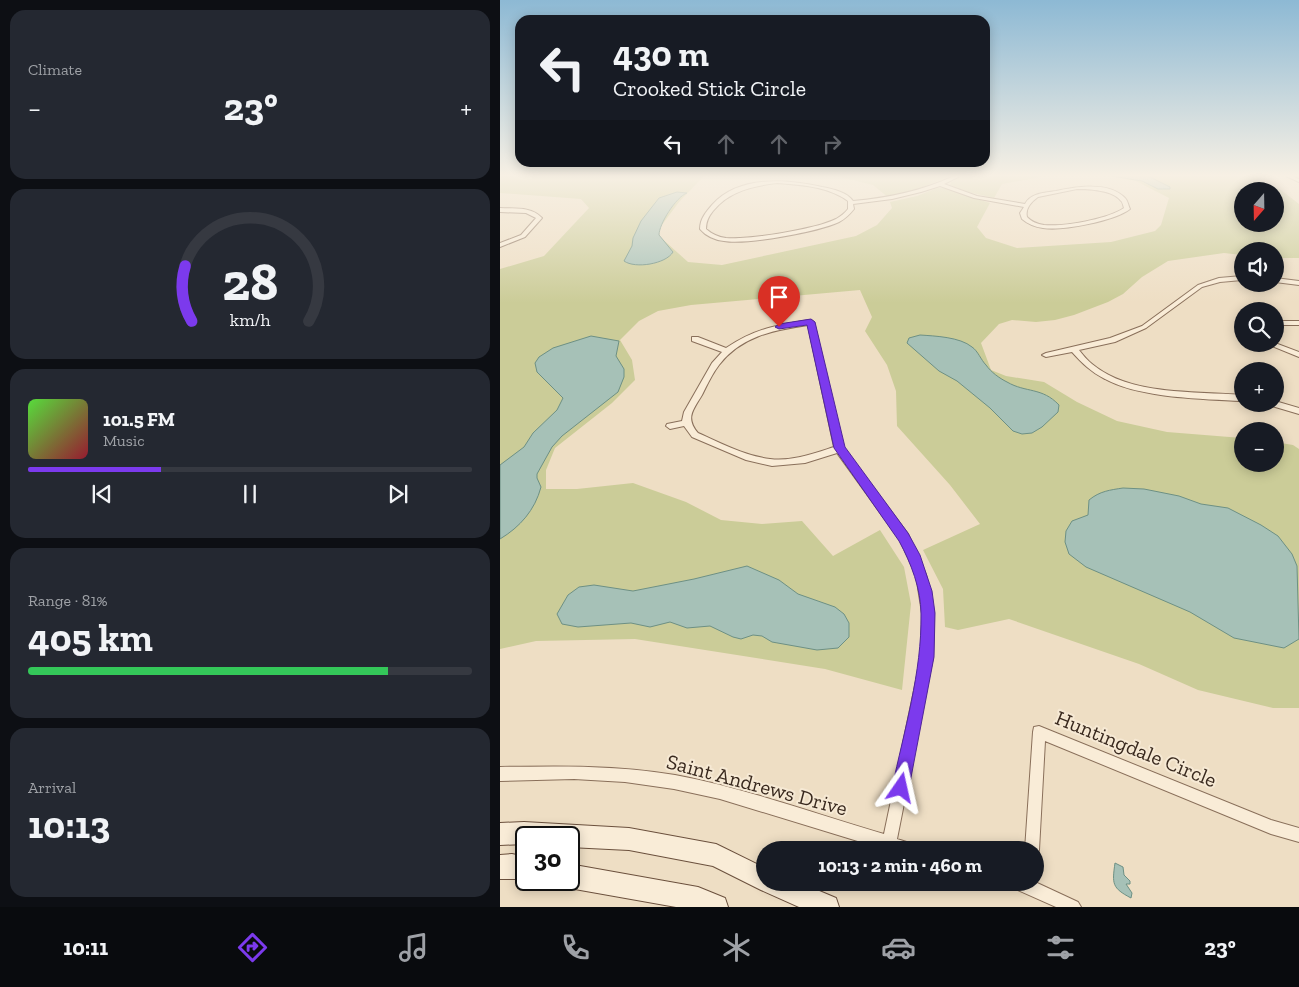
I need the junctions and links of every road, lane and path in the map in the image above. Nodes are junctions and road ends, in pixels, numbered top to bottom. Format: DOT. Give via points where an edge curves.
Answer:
graph roads {
  1 [pos="539,218"];
  2 [pos="706,218"];
  3 [pos="839,218"];
  4 [pos="1026,218"];
  5 [pos="1100,218"];
  6 [pos="500,245"];
  7 [pos="1234,279"];
  8 [pos="1284,281"];
  9 [pos="1299,283"];
  10 [pos="1284,323"];
  11 [pos="1299,323"];
  12 [pos="695,339"];
  13 [pos="1074,349"];
  14 [pos="1284,349"];
  15 [pos="727,352"];
  16 [pos="1046,355"];
  17 [pos="1299,355"];
  18 [pos="1234,397"];
  19 [pos="1284,407"];
  20 [pos="1299,411"];
  21 [pos="686,423"];
  22 [pos="670,426"];
  23 [pos="840,448"];
  24 [pos="500,774"];
  25 [pos="500,834"];
  26 [pos="1299,835"];
  27 [pos="879,841"];
  28 [pos="890,841"];
  29 [pos="1032,841"];
  30 [pos="515,866"];
  31 [pos="500,867"];
  32 [pos="756,875"];
  33 [pos="580,878"];
  34 [pos="790,891"];
  35 [pos="1040,891"];
  36 [pos="716,907"];
  37 [pos="827,907"];
  38 [pos="1073,907"];
  1 -- 6 [label="street" via="523,236"];
  2 -- 3 [label="street" via="705,232 726,240 757,238"];
  4 -- 5 [label="street" via="1036,225 1052,227"];
  7 -- 13 [label="street" via="1200,286 1144,327 1112,340"];
  8 -- 9 [label="street"];
  10 -- 11 [label="street"];
  12 -- 15 [label="street"];
  13 -- 16 [label="street"];
  13 -- 18 [label="street" via="1100,373 1133,387"];
  14 -- 17 [label="street"];
  15 -- 21 [label="street" via="688,412"];
  15 -- 23 [label="street" via="757,333 811,322"];
  19 -- 20 [label="street"];
  21 -- 22 [label="street"];
  21 -- 23 [label="street" via="696,435 759,461 793,462"];
  23 -- 28 [label="street" via="913,555 925,591 928,613 927,657"];
  24 -- 27 [label="street, Saint Andrews Drive" via="574,772 674,782 720,792"];
  25 -- 32 [label="main road" via="630,839 716,855"];
  26 -- 29 [label="street, Huntingdale Circle" via="1270,827 1038,732"];
  30 -- 31 [label="main road"];
  33 -- 36 [label="main road" via="698,899"];
  34 -- 37 [label="main road"];
  35 -- 38 [label="street"];
}
